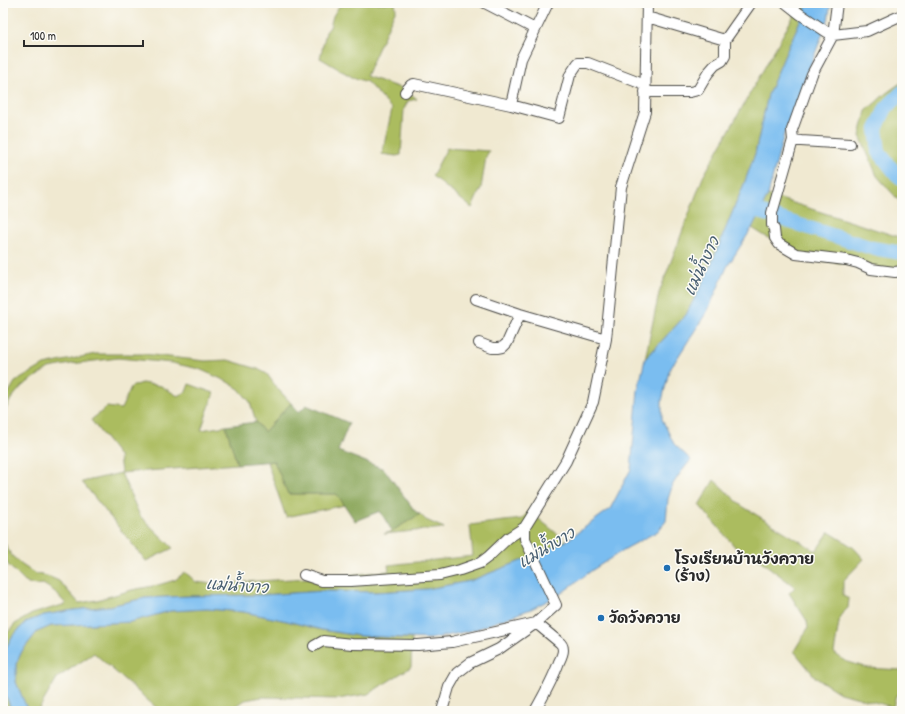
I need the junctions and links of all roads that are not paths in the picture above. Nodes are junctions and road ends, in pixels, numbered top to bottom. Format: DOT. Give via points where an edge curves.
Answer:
graph roads {
  1 [pos="485,3"];
  2 [pos="548,3"];
  3 [pos="646,3"];
  4 [pos="751,3"];
  5 [pos="786,3"];
  6 [pos="837,3"];
  7 [pos="902,15"];
  8 [pos="647,17"];
  9 [pos="535,29"];
  10 [pos="830,33"];
  11 [pos="725,40"];
  12 [pos="645,88"];
  13 [pos="405,92"];
  14 [pos="511,105"];
  15 [pos="793,140"];
  16 [pos="850,144"];
  17 [pos="902,271"];
  18 [pos="476,299"];
  19 [pos="520,314"];
  20 [pos="606,339"];
  21 [pos="479,342"];
  22 [pos="525,527"];
  23 [pos="304,575"];
  24 [pos="536,623"];
  25 [pos="314,646"];
  26 [pos="442,711"];
  27 [pos="535,711"];
  1 -- 9 [label="street"];
  2 -- 9 [label="street"];
  3 -- 8 [label="street"];
  4 -- 11 [label="street"];
  5 -- 10 [label="street"];
  6 -- 10 [label="street"];
  7 -- 10 [label="street" via="867,31"];
  8 -- 11 [label="street"];
  8 -- 12 [label="street"];
  9 -- 14 [label="street" via="521,59"];
  10 -- 15 [label="street" via="792,130"];
  11 -- 12 [label="street" via="725,56 714,65 698,90 690,92"];
  12 -- 14 [label="street" via="588,63 578,63 570,75 559,118"];
  12 -- 20 [label="street" via="645,112 621,187"];
  13 -- 14 [label="street" via="414,84"];
  15 -- 16 [label="street"];
  15 -- 17 [label="street" via="772,213 772,225 779,244 796,254 846,260 871,269"];
  18 -- 19 [label="street"];
  19 -- 20 [label="street"];
  19 -- 21 [label="street" via="507,344 503,347 492,348"];
  20 -- 22 [label="street" via="593,402 566,461"];
  22 -- 23 [label="street" via="508,538 480,563 440,575 351,581 322,581"];
  22 -- 24 [label="street" via="525,539 556,605"];
  24 -- 25 [label="street" via="452,642 418,645 323,642"];
  24 -- 26 [label="street" via="498,650 470,663 457,673 449,687"];
  24 -- 27 [label="street" via="560,642 564,649"];
}
